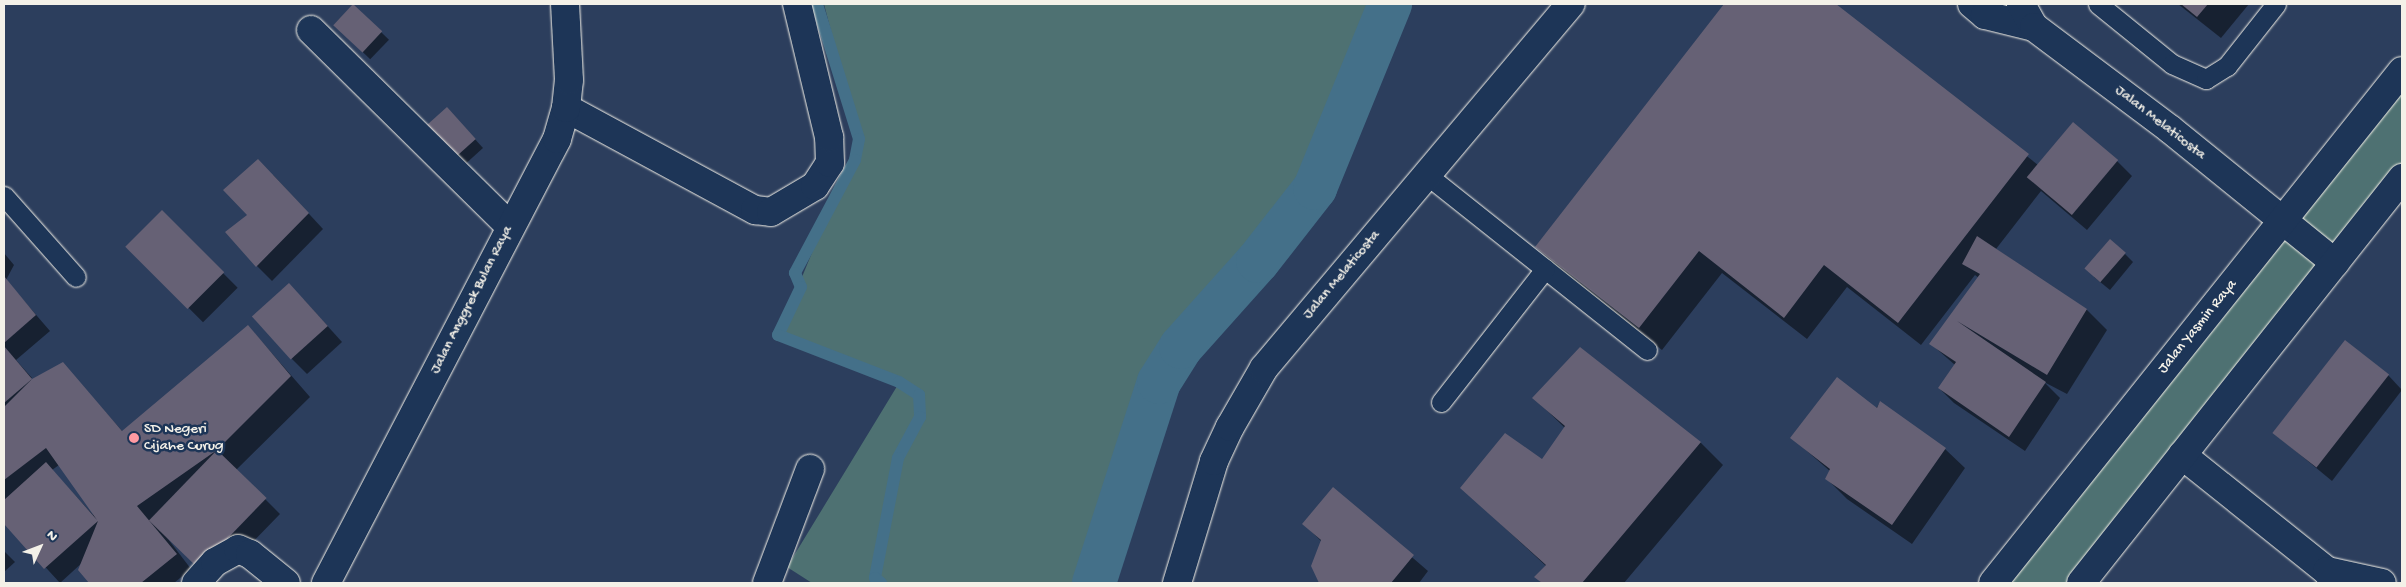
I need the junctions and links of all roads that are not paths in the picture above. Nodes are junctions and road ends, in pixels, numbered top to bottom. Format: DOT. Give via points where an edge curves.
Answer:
graph roads {
  1 [pos="565,4"];
  2 [pos="797,4"];
  3 [pos="1571,4"];
  4 [pos="1972,4"];
  5 [pos="2021,4"];
  6 [pos="2098,4"];
  7 [pos="2276,4"];
  8 [pos="2034,27"];
  9 [pos="311,30"];
  10 [pos="2402,71"];
  11 [pos="566,108"];
  12 [pos="1427,175"];
  13 [pos="2402,178"];
  14 [pos="4,196"];
  15 [pos="2284,221"];
  16 [pos="510,226"];
  17 [pos="2335,263"];
  18 [pos="1545,269"];
  19 [pos="76,278"];
  20 [pos="1647,350"];
  21 [pos="1440,402"];
  22 [pos="2182,456"];
  23 [pos="810,469"];
  24 [pos="2331,577"];
  25 [pos="196,583"];
  26 [pos="286,583"];
  27 [pos="326,583"];
  28 [pos="767,583"];
  29 [pos="1177,583"];
  30 [pos="1993,583"];
  31 [pos="2081,583"];
  32 [pos="2382,583"];
  1 -- 11 [label="street, Jalan Anggrek Bulan Raya" via="569,80"];
  2 -- 11 [label="street" via="829,137 830,163 815,186 772,212 756,210"];
  3 -- 12 [label="street, Jalan Melaticosta"];
  4 -- 8 [label="street, Jalan Melaticosta" via="1985,15"];
  5 -- 8 [label="street, Jalan Melaticosta"];
  6 -- 7 [label="lane" via="2172,64 2206,79 2227,66"];
  8 -- 15 [label="street, Jalan Melaticosta"];
  9 -- 16 [label="street"];
  10 -- 15 [label="street, Jalan Yasmin Raya"];
  11 -- 16 [label="street, Jalan Anggrek Bulan Raya" via="557,139"];
  12 -- 18 [label="lane"];
  12 -- 29 [label="street, Jalan Melaticosta" via="1264,368 1214,461"];
  13 -- 17 [label="street"];
  14 -- 19 [label="lane"];
  15 -- 17 [label="street, Jalan Melaticosta"];
  15 -- 30 [label="street, Jalan Yasmin Raya"];
  16 -- 27 [label="street, Jalan Anggrek Bulan Raya"];
  17 -- 22 [label="street"];
  18 -- 20 [label="lane"];
  18 -- 21 [label="lane"];
  22 -- 24 [label="street"];
  22 -- 31 [label="street"];
  23 -- 28 [label="street"];
  24 -- 32 [label="street"];
  25 -- 26 [label="street" via="215,562 238,549 256,558"];
}
